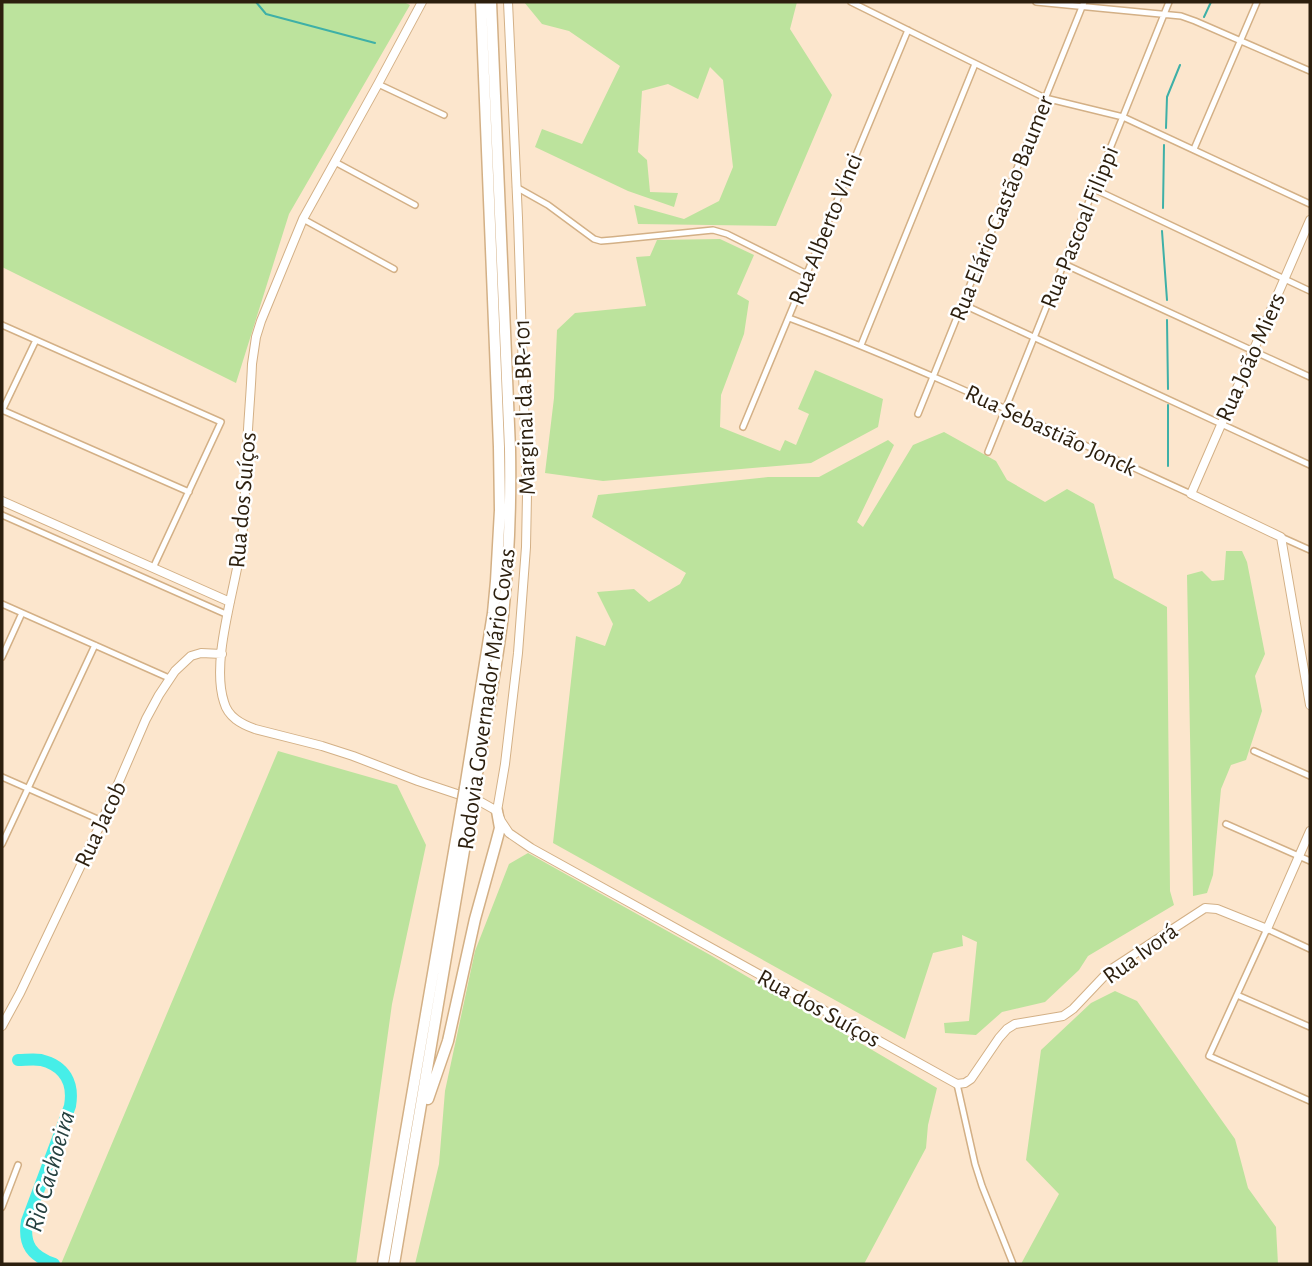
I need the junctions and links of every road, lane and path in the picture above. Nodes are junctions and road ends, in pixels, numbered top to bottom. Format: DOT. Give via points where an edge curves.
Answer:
graph roads {
  1 [pos="422,2"];
  2 [pos="474,2"];
  3 [pos="481,2"];
  4 [pos="491,2"];
  5 [pos="508,2"];
  6 [pos="850,2"];
  7 [pos="1036,2"];
  8 [pos="1169,2"];
  9 [pos="1257,2"];
  10 [pos="1083,4"];
  11 [pos="1164,14"];
  12 [pos="908,30"];
  13 [pos="1240,41"];
  14 [pos="484,64"];
  15 [pos="975,64"];
  16 [pos="1310,71"];
  17 [pos="378,84"];
  18 [pos="1045,98"];
  19 [pos="444,115"];
  20 [pos="1123,117"];
  21 [pos="1194,149"];
  22 [pos="335,162"];
  23 [pos="516,187"];
  24 [pos="1094,189"];
  25 [pos="1310,204"];
  26 [pos="415,205"];
  27 [pos="303,219"];
  28 [pos="1310,220"];
  29 [pos="1064,264"];
  30 [pos="394,269"];
  31 [pos="807,274"];
  32 [pos="1284,279"];
  33 [pos="1310,291"];
  34 [pos="962,304"];
  35 [pos="789,318"];
  36 [pos="2,326"];
  37 [pos="1035,336"];
  38 [pos="36,340"];
  39 [pos="861,345"];
  40 [pos="1253,351"];
  41 [pos="933,376"];
  42 [pos="1310,377"];
  43 [pos="1005,409"];
  44 [pos="2,411"];
  45 [pos="918,414"];
  46 [pos="1222,423"];
  47 [pos="743,427"];
  48 [pos="988,452"];
  49 [pos="1310,464"];
  50 [pos="189,492"];
  51 [pos="1191,495"];
  52 [pos="2,501"];
  53 [pos="2,515"];
  54 [pos="1282,537"];
  55 [pos="1310,551"];
  56 [pos="153,568"];
  57 [pos="230,601"];
  58 [pos="2,604"];
  59 [pos="22,613"];
  60 [pos="228,615"];
  61 [pos="95,645"];
  62 [pos="222,654"];
  63 [pos="2,657"];
  64 [pos="169,678"];
  65 [pos="1309,690"];
  66 [pos="1310,705"];
  67 [pos="1254,751"];
  68 [pos="1310,776"];
  69 [pos="2,777"];
  70 [pos="28,788"];
  71 [pos="469,789"];
  72 [pos="466,807"];
  73 [pos="497,811"];
  74 [pos="102,821"];
  75 [pos="1226,824"];
  76 [pos="1310,831"];
  77 [pos="517,839"];
  78 [pos="496,843"];
  79 [pos="2,844"];
  80 [pos="1299,856"];
  81 [pos="1310,861"];
  82 [pos="1266,929"];
  83 [pos="1310,948"];
  84 [pos="1237,995"];
  85 [pos="2,1026"];
  86 [pos="1310,1027"];
  87 [pos="957,1084"];
  88 [pos="1310,1101"];
  89 [pos="417,1128"];
  90 [pos="18,1165"];
  91 [pos="2,1207"];
  92 [pos="383,1264"];
  93 [pos="394,1264"];
  94 [pos="1013,1264"];
  1 -- 17 [label="street, Rua dos Suíços"];
  2 -- 14 [label="highway"];
  3 -- 14 [label="highway, Rodovia Governador Mário Covas"];
  4 -- 71 [label="highway, Rodovia Governador Mário Covas" via="511,499 502,618"];
  5 -- 23 [label="street, Marginal da BR-101"];
  6 -- 12 [label="street"];
  7 -- 10 [label="street"];
  8 -- 11 [label="street, Rua Pascoal Filippi"];
  9 -- 13 [label="street"];
  10 -- 11 [label="street"];
  10 -- 18 [label="street, Rua Elário Gastão Baumer"];
  11 -- 13 [label="street" via="1188,18"];
  11 -- 20 [label="street, Rua Pascoal Filippi"];
  12 -- 15 [label="street"];
  12 -- 31 [label="street, Rua Alberto Vinci"];
  13 -- 16 [label="street"];
  13 -- 21 [label="street"];
  14 -- 71 [label="highway, Rodovia Governador Mário Covas" via="500,510 493,612"];
  15 -- 18 [label="street"];
  15 -- 39 [label="street"];
  17 -- 19 [label="street"];
  17 -- 22 [label="street, Rua dos Suíços"];
  18 -- 20 [label="street"];
  18 -- 34 [label="street, Rua Elário Gastão Baumer"];
  20 -- 21 [label="street"];
  20 -- 24 [label="street, Rua Pascoal Filippi"];
  21 -- 25 [label="street"];
  22 -- 26 [label="street"];
  22 -- 27 [label="street, Rua dos Suíços"];
  23 -- 31 [label="street" via="601,241 713,230"];
  23 -- 73 [label="street, Marginal da BR-101" via="527,523 514,689"];
  24 -- 29 [label="street, Rua Pascoal Filippi"];
  24 -- 32 [label="street"];
  27 -- 30 [label="street"];
  27 -- 57 [label="street, Rua dos Suíços" via="253,351 242,541"];
  28 -- 32 [label="street, Rua João Miers"];
  29 -- 37 [label="street, Rua Pascoal Filippi"];
  29 -- 40 [label="street"];
  31 -- 35 [label="street, Rua Alberto Vinci"];
  32 -- 33 [label="street"];
  32 -- 40 [label="street, Rua João Miers"];
  34 -- 37 [label="street"];
  34 -- 41 [label="street, Rua Elário Gastão Baumer"];
  35 -- 39 [label="street, Rua Sebastião Jonck"];
  35 -- 47 [label="street, Rua Alberto Vinci"];
  36 -- 38 [label="street"];
  37 -- 43 [label="street, Rua Pascoal Filippi"];
  37 -- 46 [label="street"];
  38 -- 44 [label="street"];
  38 -- 50 [label="street" via="221,422"];
  39 -- 41 [label="street, Rua Sebastião Jonck"];
  40 -- 42 [label="street"];
  40 -- 46 [label="street, Rua João Miers"];
  41 -- 43 [label="street, Rua Sebastião Jonck"];
  41 -- 45 [label="street, Rua Elário Gastão Baumer"];
  43 -- 48 [label="street, Rua Pascoal Filippi"];
  43 -- 51 [label="street, Rua Sebastião Jonck"];
  44 -- 50 [label="street"];
  46 -- 49 [label="street"];
  46 -- 51 [label="street, Rua João Miers"];
  50 -- 56 [label="street"];
  51 -- 54 [label="street, Rua Sebastião Jonck"];
  52 -- 56 [label="street"];
  53 -- 60 [label="street"];
  54 -- 55 [label="street, Rua Sebastião Jonck"];
  54 -- 65 [label="street"];
  56 -- 57 [label="street"];
  57 -- 60 [label="street, Rua dos Suíços"];
  58 -- 59 [label="street"];
  59 -- 61 [label="street"];
  59 -- 63 [label="street"];
  60 -- 62 [label="street, Rua dos Suíços"];
  61 -- 64 [label="street"];
  61 -- 70 [label="street"];
  62 -- 64 [label="street, Rua Jacob" via="191,656"];
  62 -- 73 [label="street, Rua dos Suíços" via="222,698 238,721 353,756"];
  64 -- 74 [label="street, Rua Jacob"];
  65 -- 66 [label="street"];
  67 -- 68 [label="street"];
  69 -- 70 [label="street"];
  70 -- 74 [label="street"];
  70 -- 79 [label="street"];
  71 -- 72 [label="highway, Rodovia Governador Mário Covas, bridge"];
  72 -- 89 [label="highway, Rodovia Governador Mário Covas"];
  72 -- 92 [label="highway, Rodovia Governador Mário Covas"];
  73 -- 77 [label="street, Rua dos Suíços"];
  73 -- 78 [label="highway" via="500,828"];
  74 -- 85 [label="street, Rua Jacob"];
  75 -- 80 [label="street"];
  76 -- 80 [label="street"];
  77 -- 78 [label="street"];
  77 -- 87 [label="street, Rua dos Suíços"];
  78 -- 89 [label="highway" via="448,1041"];
  80 -- 81 [label="street"];
  80 -- 82 [label="street"];
  82 -- 83 [label="street, Rua Ivorá"];
  82 -- 84 [label="street"];
  82 -- 87 [label="street, Rua Ivorá" via="1205,908 1110,971 1063,1016 1007,1029 971,1079"];
  84 -- 86 [label="street"];
  84 -- 88 [label="street" via="1209,1056"];
  87 -- 94 [label="street" via="975,1164"];
  89 -- 93 [label="highway, Rodovia Governador Mário Covas"];
  90 -- 91 [label="street"];
}
